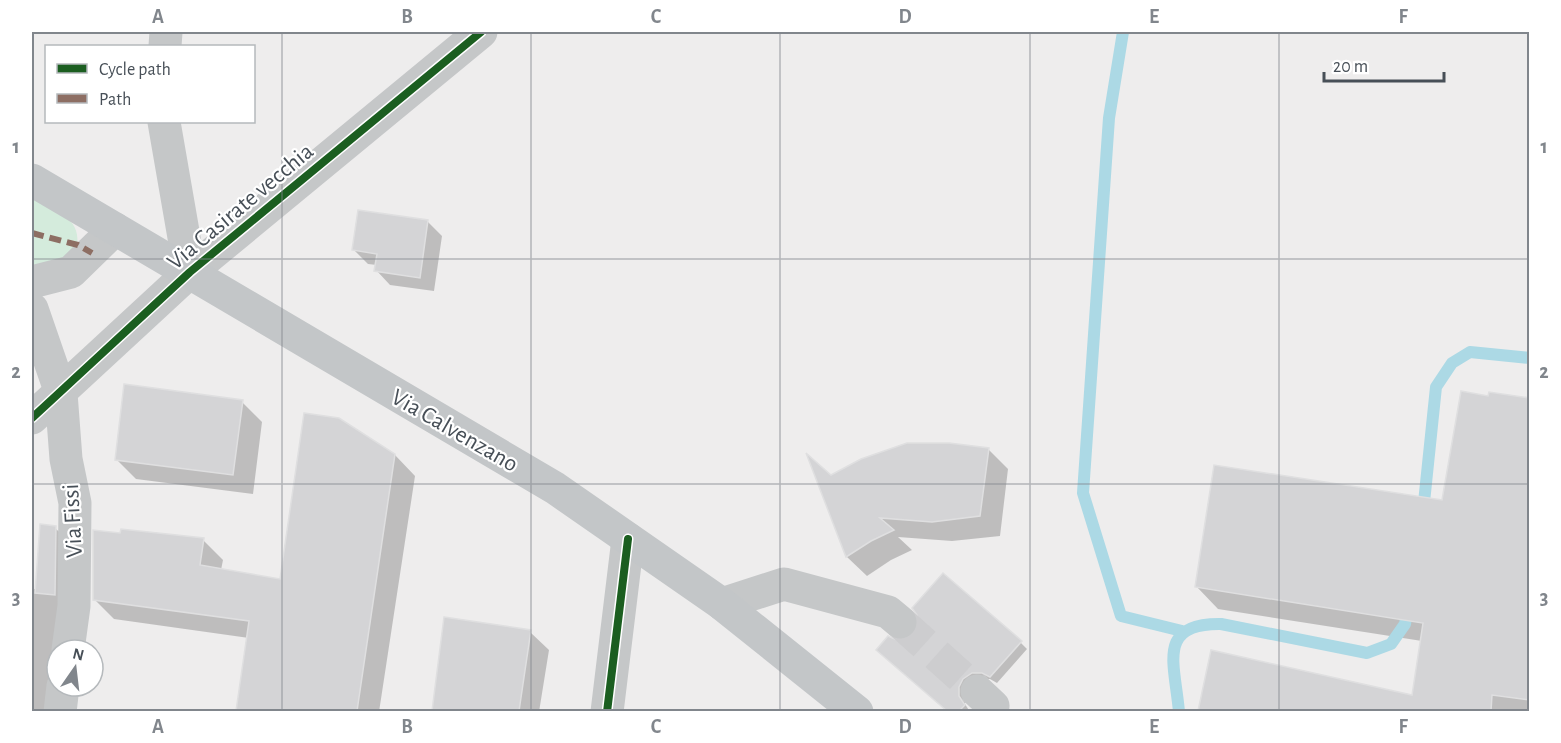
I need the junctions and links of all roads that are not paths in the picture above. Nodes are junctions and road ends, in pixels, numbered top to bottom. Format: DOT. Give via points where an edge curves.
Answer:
graph roads {
  1 [pos="481,32"];
  2 [pos="164,123"];
  3 [pos="32,180"];
  4 [pos="115,229"];
  5 [pos="190,272"];
  6 [pos="32,282"];
  7 [pos="32,309"];
  8 [pos="61,393"];
  9 [pos="32,418"];
  10 [pos="628,539"];
  11 [pos="722,604"];
  12 [pos="900,622"];
  13 [pos="70,638"];
  14 [pos="607,711"];
  15 [pos="857,711"];
  1 -- 5 [label="street, Via Casirate vecchia"];
  2 -- 5 [label="street"];
  3 -- 4 [label="main road, Via Calvenzano"];
  4 -- 5 [label="main road, Via Calvenzano"];
  4 -- 6 [label="street" via="71,272"];
  5 -- 8 [label="street, Via Casirate vecchia"];
  5 -- 10 [label="main road, Via Calvenzano" via="555,488"];
  7 -- 8 [label="street, Via Fissi"];
  8 -- 9 [label="street, Via Casirate vecchia"];
  8 -- 13 [label="street, Via Fissi" via="66,459 75,503 74,606"];
  10 -- 11 [label="main road, Via Calvenzano"];
  10 -- 14 [label="street"];
  11 -- 12 [label="street" via="784,584 888,612"];
  11 -- 15 [label="main road, Via Calvenzano"];
}
